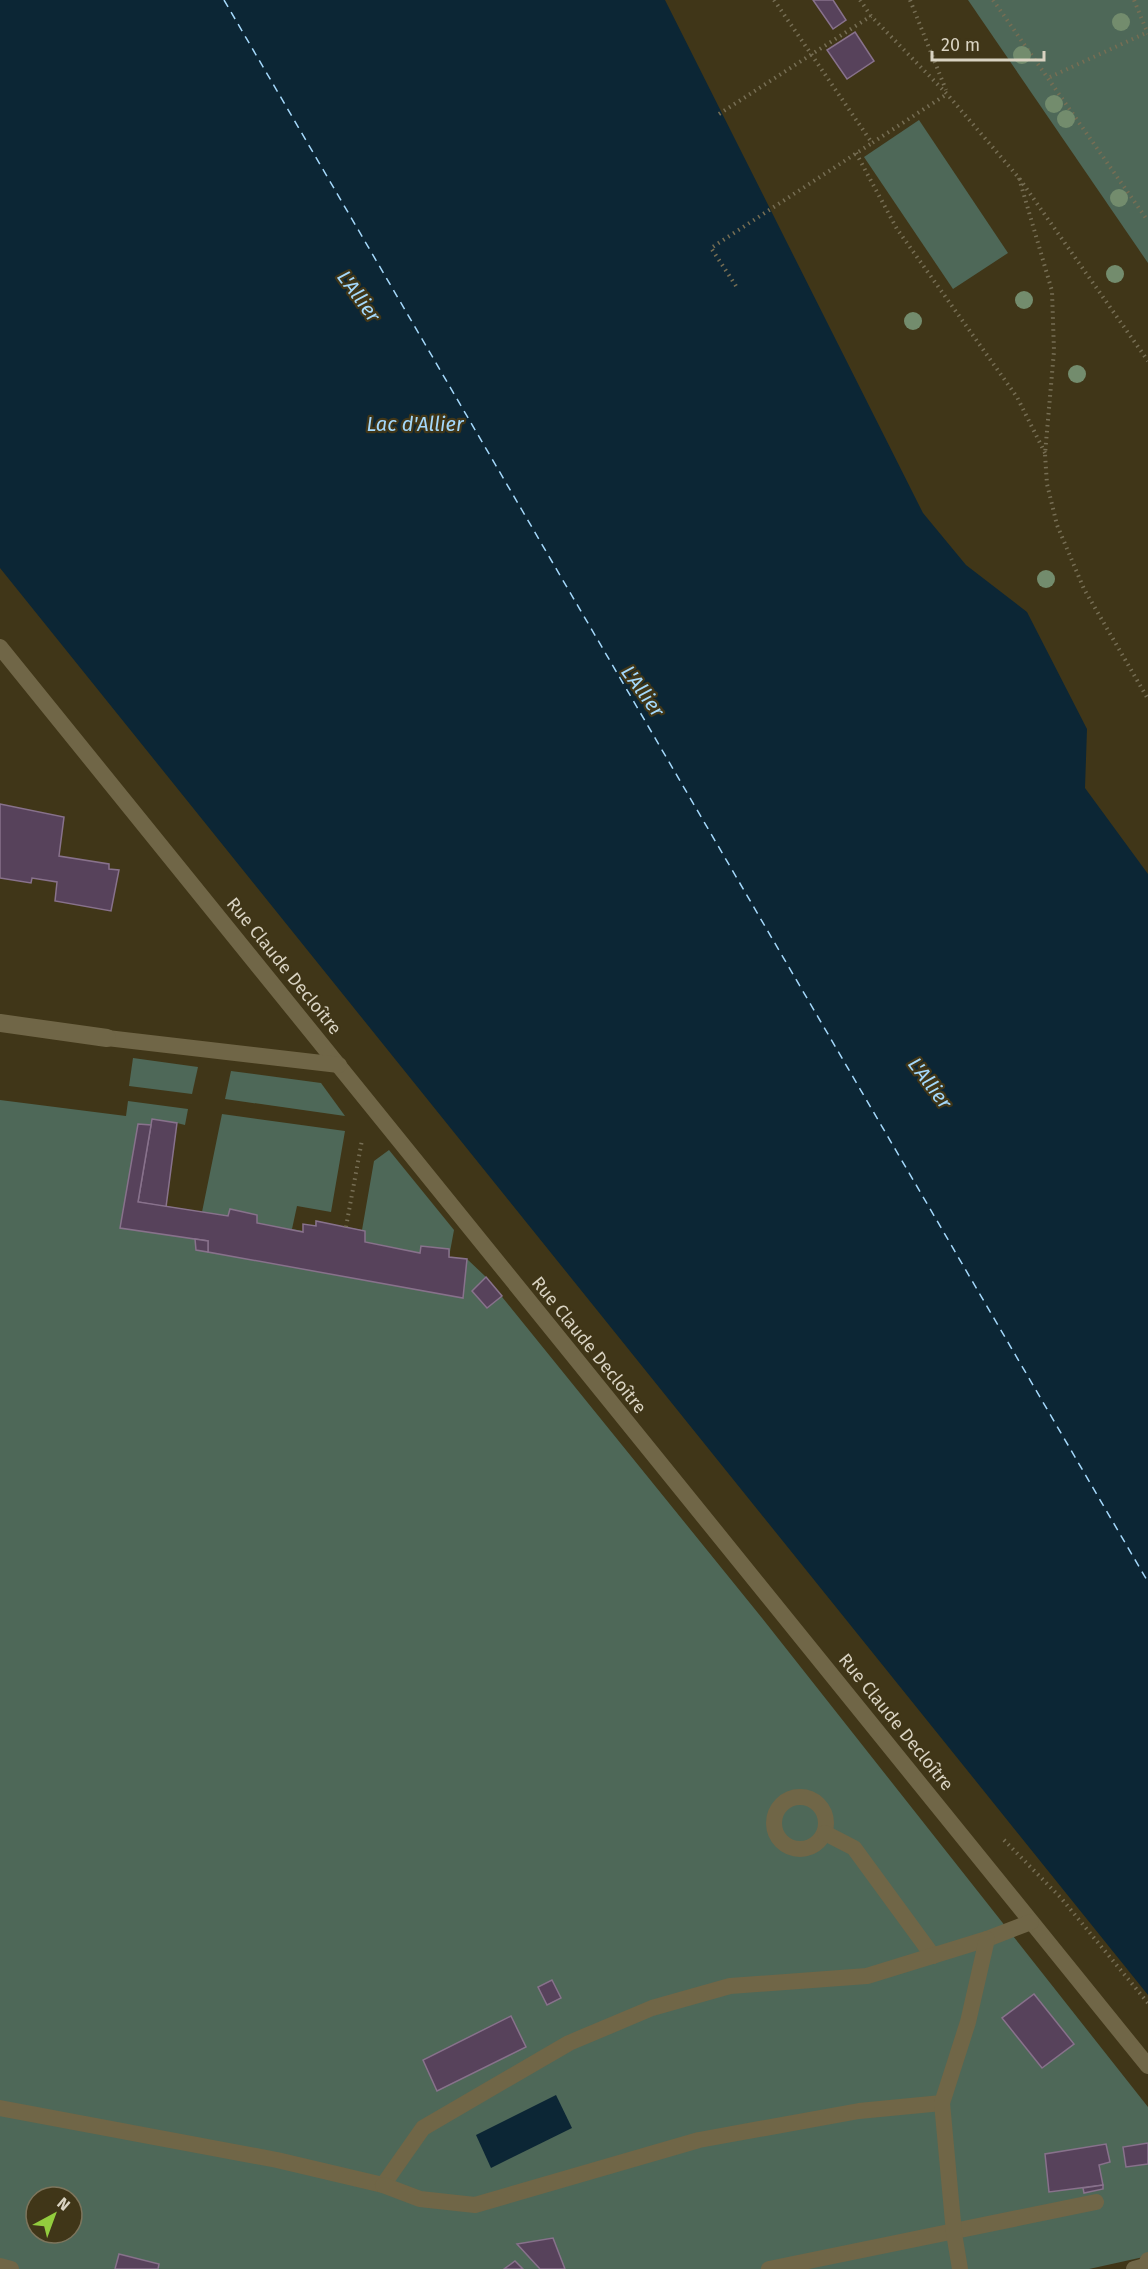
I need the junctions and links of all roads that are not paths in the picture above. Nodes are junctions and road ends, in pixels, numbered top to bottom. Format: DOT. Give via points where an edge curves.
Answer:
graph roads {
  1 [pos="0,647"];
  2 [pos="0,1023"];
  3 [pos="106,1038"];
  4 [pos="339,1065"];
  5 [pos="825,1833"];
  6 [pos="1031,1922"];
  7 [pos="987,1939"];
  8 [pos="933,1956"];
  9 [pos="1148,2067"];
  10 [pos="942,2103"];
  11 [pos="0,2108"];
  12 [pos="382,2185"];
  13 [pos="1096,2202"];
  14 [pos="954,2233"];
  15 [pos="1148,2260"];
  16 [pos="0,2266"];
  17 [pos="11,2269"];
  18 [pos="769,2269"];
  19 [pos="960,2269"];
  20 [pos="1134,2269"];
  1 -- 4 [label="lane, Rue Claude Decloître"];
  2 -- 3 [label="street"];
  3 -- 4 [label="lane"];
  4 -- 6 [label="lane, Rue Claude Decloître"];
  5 -- 8 [label="lane" via="854,1848"];
  6 -- 7 [label="lane"];
  6 -- 9 [label="lane, Rue Claude Decloître"];
  7 -- 8 [label="lane"];
  7 -- 10 [label="lane" via="968,2022"];
  8 -- 12 [label="lane" via="867,1976 730,1986 652,2008 569,2043 423,2128"];
  10 -- 12 [label="lane" via="859,2111 699,2140 476,2205 420,2199"];
  10 -- 14 [label="lane"];
  11 -- 12 [label="lane" via="277,2160"];
  13 -- 14 [label="lane"];
  14 -- 18 [label="lane"];
  14 -- 19 [label="lane"];
  15 -- 20 [label="lane"];
  16 -- 17 [label="lane"];
}
